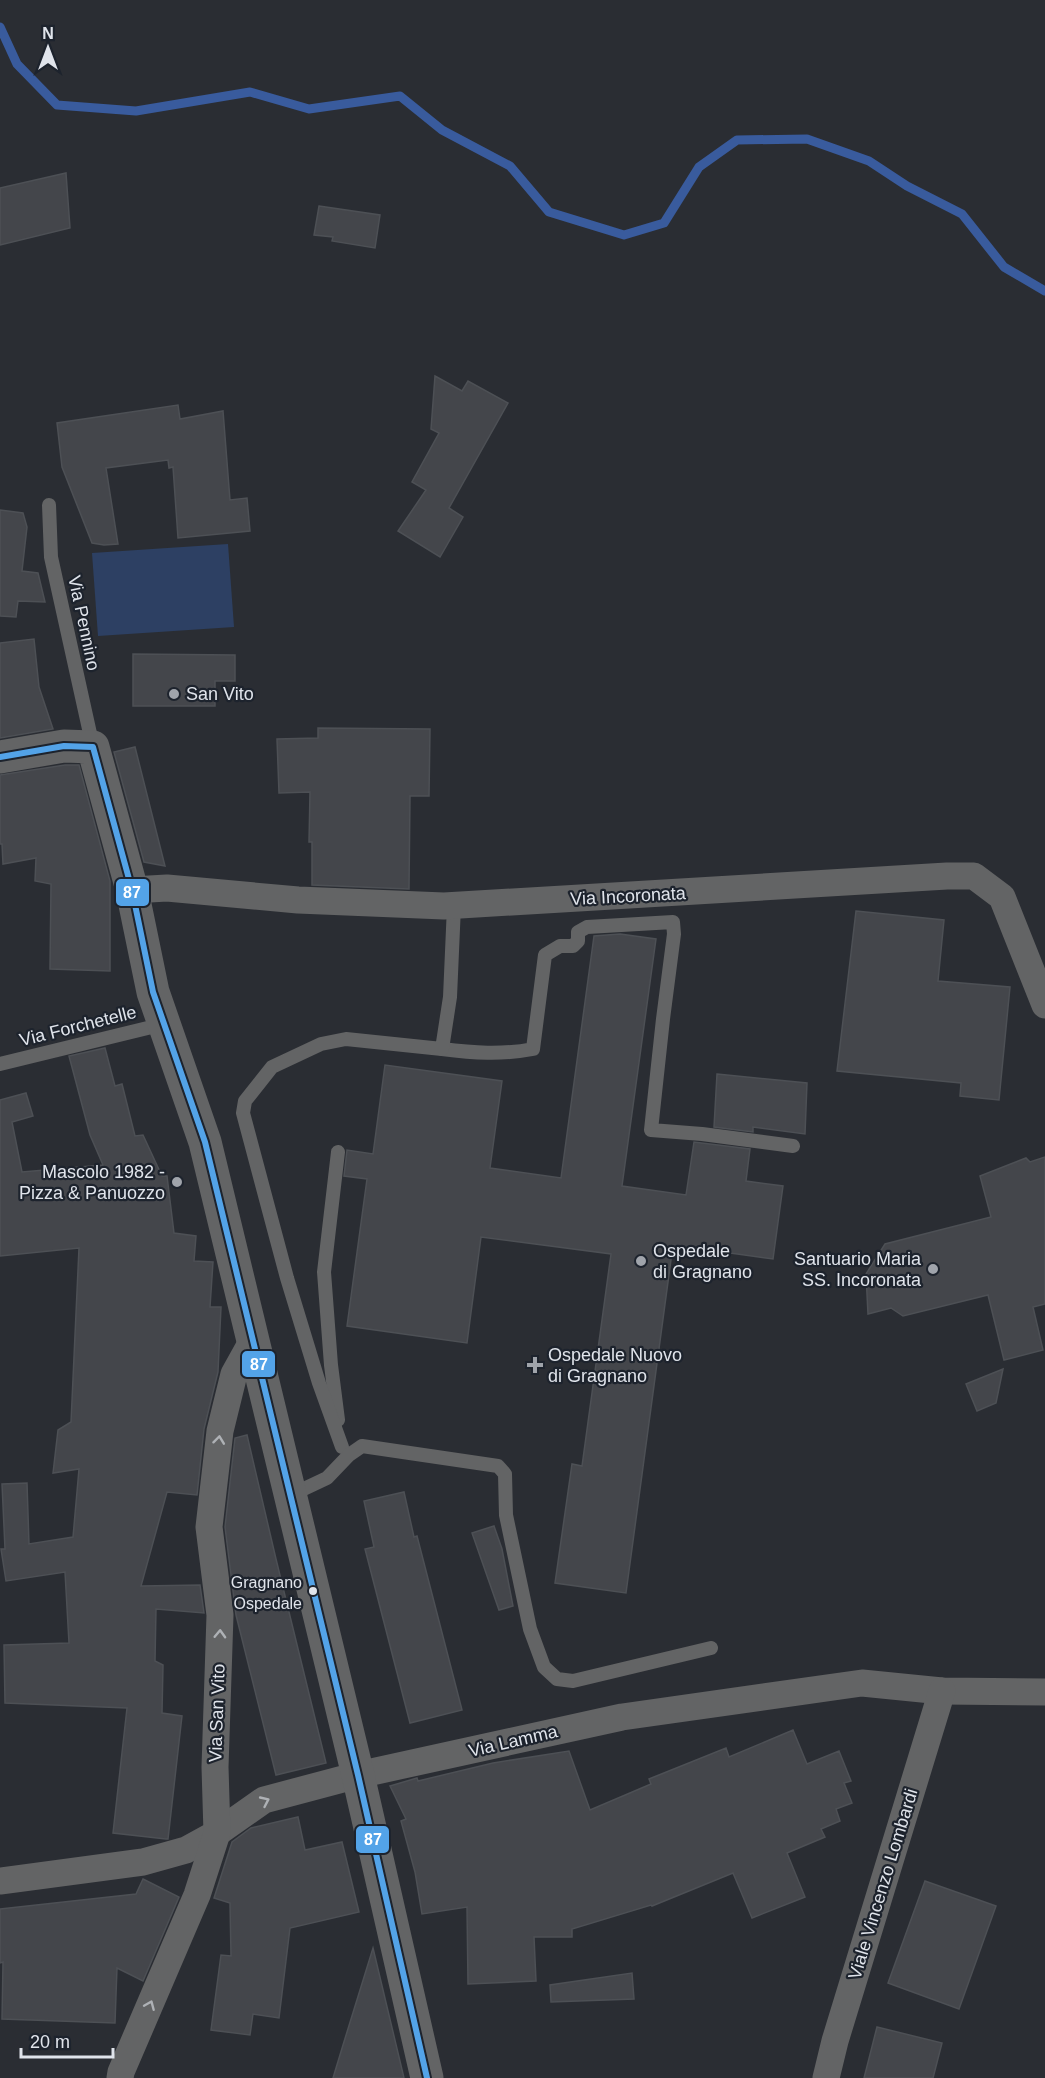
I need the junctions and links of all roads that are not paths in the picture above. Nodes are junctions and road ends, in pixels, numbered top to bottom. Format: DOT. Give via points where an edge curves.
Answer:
graph roads {
  1 [pos="49,505"];
  2 [pos="93,747"];
  3 [pos="0,757"];
  4 [pos="132,890"];
  5 [pos="454,906"];
  6 [pos="1045,1005"];
  7 [pos="164,1024"];
  8 [pos="442,1049"];
  9 [pos="0,1064"];
  10 [pos="793,1146"];
  11 [pos="338,1152"];
  12 [pos="254,1338"];
  13 [pos="343,1454"];
  14 [pos="291,1494"];
  15 [pos="711,1648"];
  16 [pos="942,1691"];
  17 [pos="1045,1692"];
  18 [pos="358,1776"];
  19 [pos="217,1833"];
  20 [pos="0,1881"];
  21 [pos="120,2078"];
  22 [pos="427,2078"];
  23 [pos="826,2078"];
  1 -- 2 [label="lane, Via Pennino" via="51,557"];
  2 -- 3 [label="street" via="64,746"];
  2 -- 4 [label="street"];
  4 -- 5 [label="street, Via Incoronata" via="167,888 298,900"];
  4 -- 7 [label="street" via="153,992"];
  5 -- 6 [label="street, Via Incoronata" via="974,876 1002,897"];
  5 -- 8 [label="lane" via="450,997"];
  7 -- 9 [label="lane, Via Forchetelle"];
  7 -- 12 [label="street" via="205,1142"];
  8 -- 10 [label="lane" via="480,1053 533,1049 545,955 560,946 573,946 578,941 578,932 587,927 674,922 651,1130"];
  8 -- 13 [label="lane" via="346,1039 321,1044 272,1067 245,1101 244,1123 262,1191"];
  11 -- 13 [label="lane" via="324,1272"];
  12 -- 14 [label="street"];
  19 -- 12 [label="street, Via San Vito, one-way" via="220,1615 209,1527 220,1431 234,1374"];
  13 -- 14 [label="lane" via="327,1478"];
  13 -- 15 [label="lane" via="349,1455 362,1446 498,1466 505,1474 506,1515 530,1629 544,1667 557,1679 573,1681"];
  14 -- 18 [label="street"];
  16 -- 17 [label="street, Via Lamma"];
  16 -- 18 [label="street, Via Lamma" via="862,1683 633,1715"];
  16 -- 23 [label="street, Viale Vincenzo Lombardi"];
  19 -- 18 [label="street, Via Lamma, one-way" via="264,1800"];
  18 -- 22 [label="street"];
  19 -- 20 [label="street, Via Lamma" via="186,1850 143,1862"];
  21 -- 19 [label="street, Via San Vito, one-way" via="197,1895"];
}
